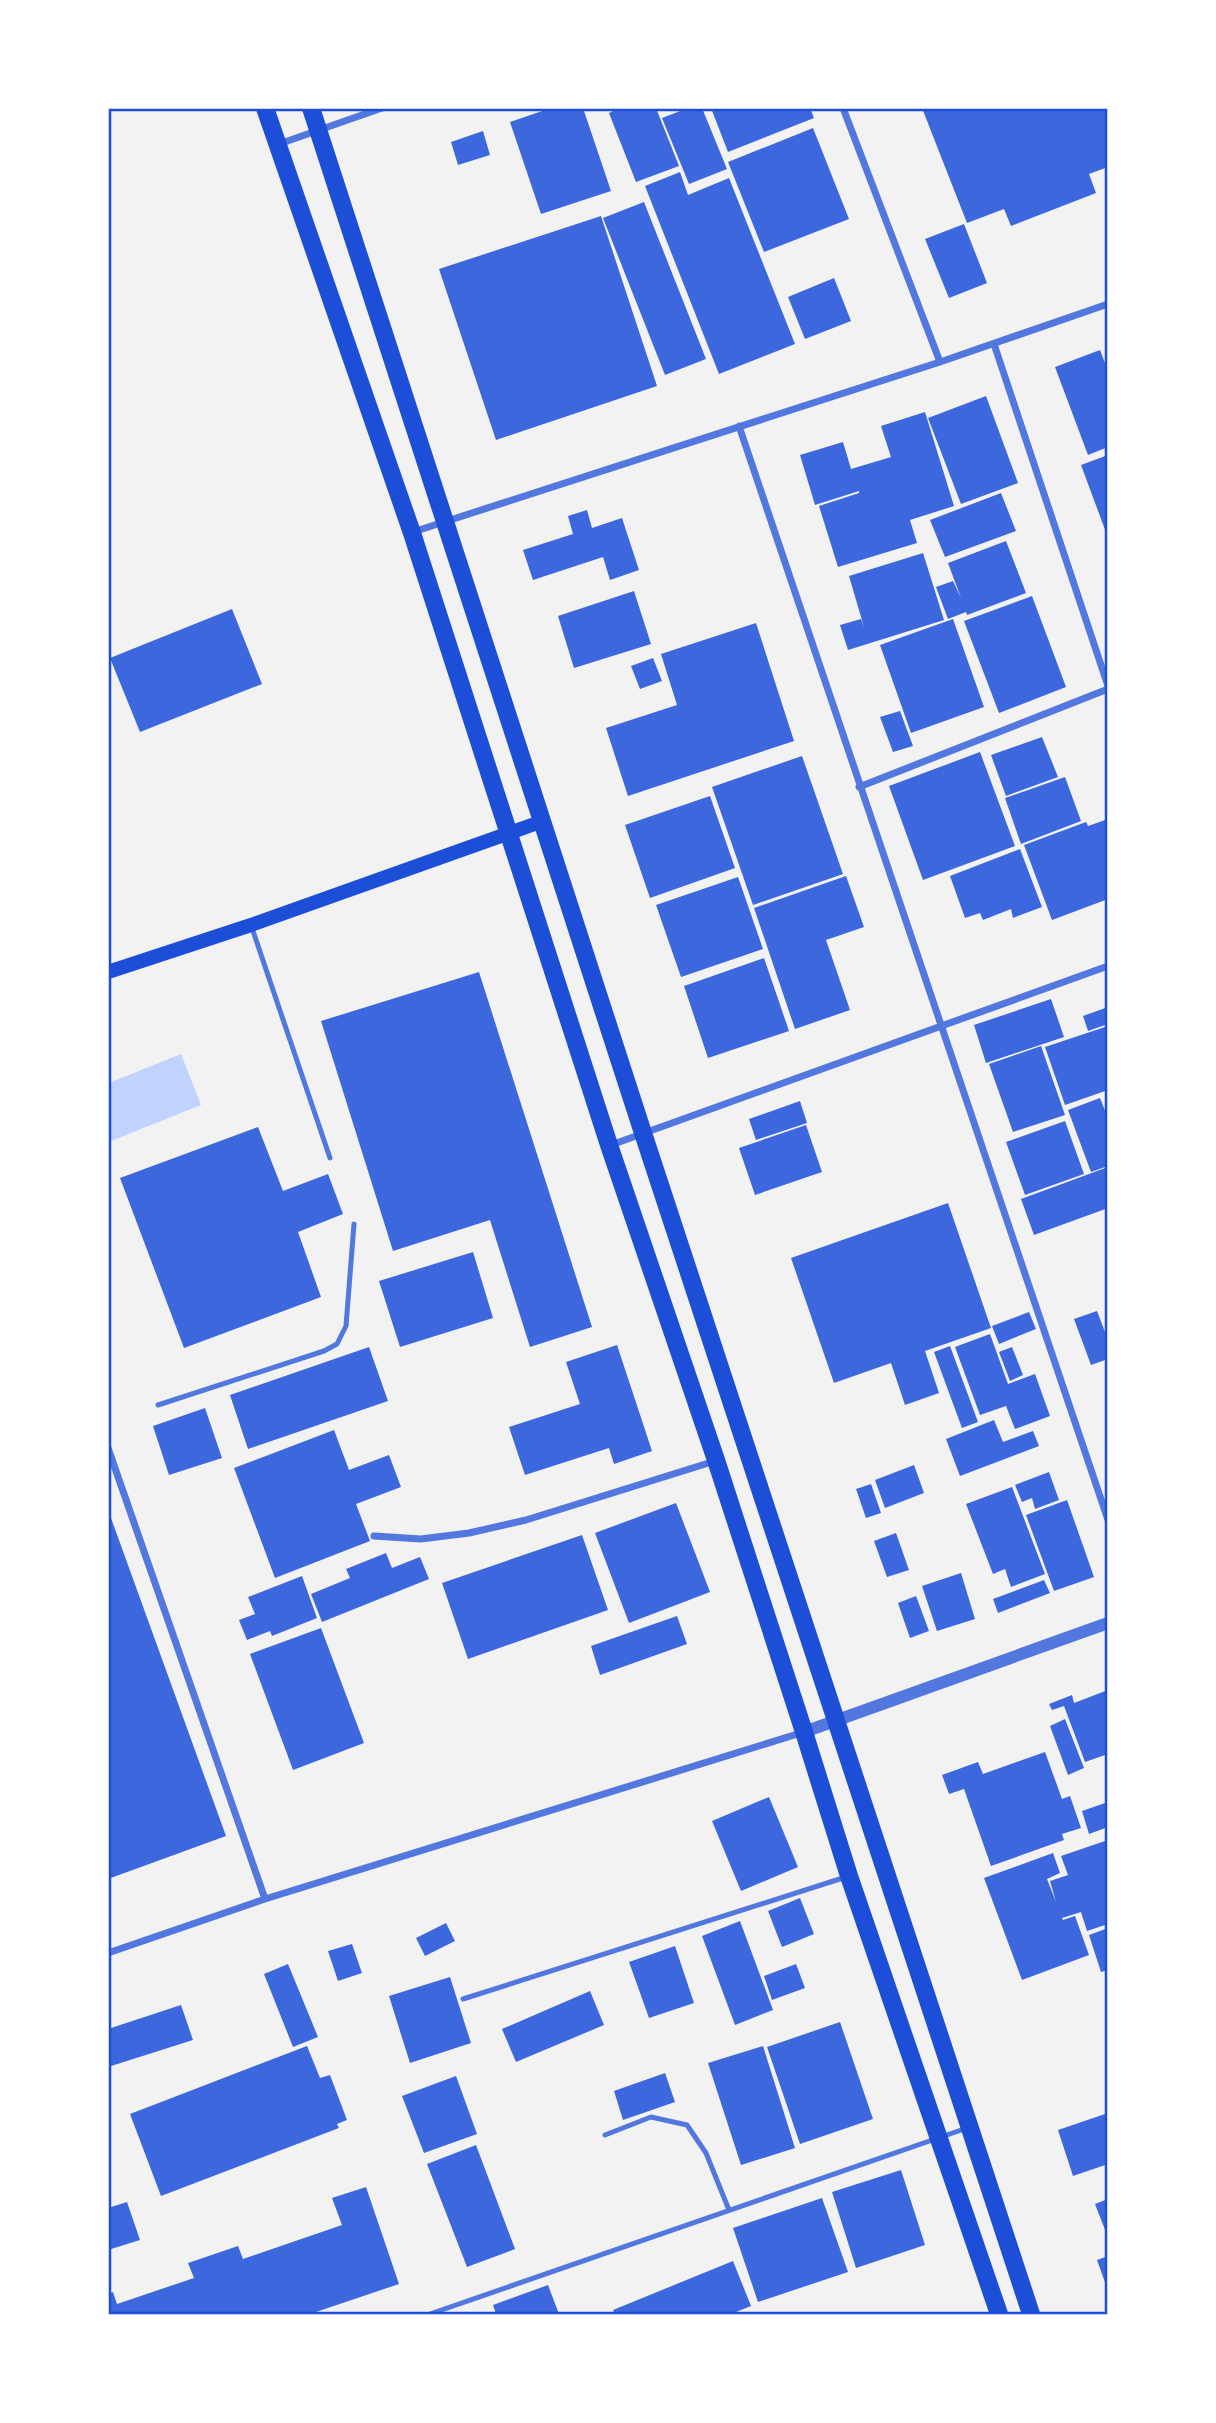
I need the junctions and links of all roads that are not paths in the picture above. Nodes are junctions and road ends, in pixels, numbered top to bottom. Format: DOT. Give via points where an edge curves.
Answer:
graph roads {
  1 [pos="265,108"];
  2 [pos="311,108"];
  3 [pos="382,108"];
  4 [pos="843,108"];
  5 [pos="318,130"];
  6 [pos="278,145"];
  7 [pos="1108,304"];
  8 [pos="993,344"];
  9 [pos="940,362"];
  10 [pos="739,426"];
  11 [pos="446,522"];
  12 [pos="412,533"];
  13 [pos="1108,688"];
  14 [pos="859,787"];
  15 [pos="543,821"];
  16 [pos="509,832"];
  17 [pos="251,925"];
  18 [pos="1108,967"];
  19 [pos="108,972"];
  20 [pos="940,1027"];
  21 [pos="643,1133"];
  22 [pos="609,1145"];
  23 [pos="330,1158"];
  24 [pos="354,1224"];
  25 [pos="158,1405"];
  26 [pos="108,1448"];
  27 [pos="716,1460"];
  28 [pos="1108,1520"];
  29 [pos="374,1536"];
  30 [pos="1108,1623"];
  31 [pos="837,1721"];
  32 [pos="804,1732"];
  33 [pos="849,1876"];
  34 [pos="265,1899"];
  35 [pos="108,1953"];
  36 [pos="463,1999"];
  37 [pos="970,2127"];
  38 [pos="606,2135"];
  39 [pos="938,2136"];
  40 [pos="729,2210"];
  41 [pos="430,2315"];
  42 [pos="999,2315"];
  43 [pos="1031,2315"];
  1 -- 6 [label="main road"];
  2 -- 5 [label="main road"];
  3 -- 5 [label="street"];
  4 -- 9 [label="street"];
  5 -- 6 [label="street"];
  5 -- 11 [label="main road"];
  6 -- 12 [label="main road"];
  7 -- 8 [label="street"];
  8 -- 9 [label="street"];
  8 -- 13 [label="street"];
  9 -- 10 [label="street"];
  10 -- 11 [label="street"];
  10 -- 14 [label="street"];
  11 -- 12 [label="street"];
  11 -- 15 [label="main road"];
  12 -- 16 [label="main road"];
  13 -- 14 [label="street"];
  14 -- 20 [label="street"];
  15 -- 16 [label="main road"];
  15 -- 21 [label="main road"];
  16 -- 17 [label="main road"];
  16 -- 22 [label="main road"];
  17 -- 19 [label="main road"];
  17 -- 23 [label="lane"];
  18 -- 20 [label="street"];
  20 -- 21 [label="street"];
  20 -- 28 [label="street"];
  21 -- 22 [label="street"];
  21 -- 31 [label="main road"];
  22 -- 27 [label="main road"];
  24 -- 25 [label="lane" via="346,1326 337,1344"];
  26 -- 34 [label="street"];
  27 -- 29 [label="street" via="526,1520 469,1533 421,1539"];
  27 -- 32 [label="main road"];
  30 -- 31 [label="street"];
  31 -- 32 [label="street"];
  31 -- 37 [label="main road"];
  32 -- 33 [label="main road"];
  32 -- 34 [label="street"];
  33 -- 36 [label="lane"];
  33 -- 39 [label="main road"];
  34 -- 35 [label="street"];
  37 -- 39 [label="lane"];
  37 -- 43 [label="main road"];
  38 -- 40 [label="lane" via="651,2118 687,2124 706,2153"];
  39 -- 40 [label="lane"];
  39 -- 42 [label="main road"];
  40 -- 41 [label="lane"];
}
